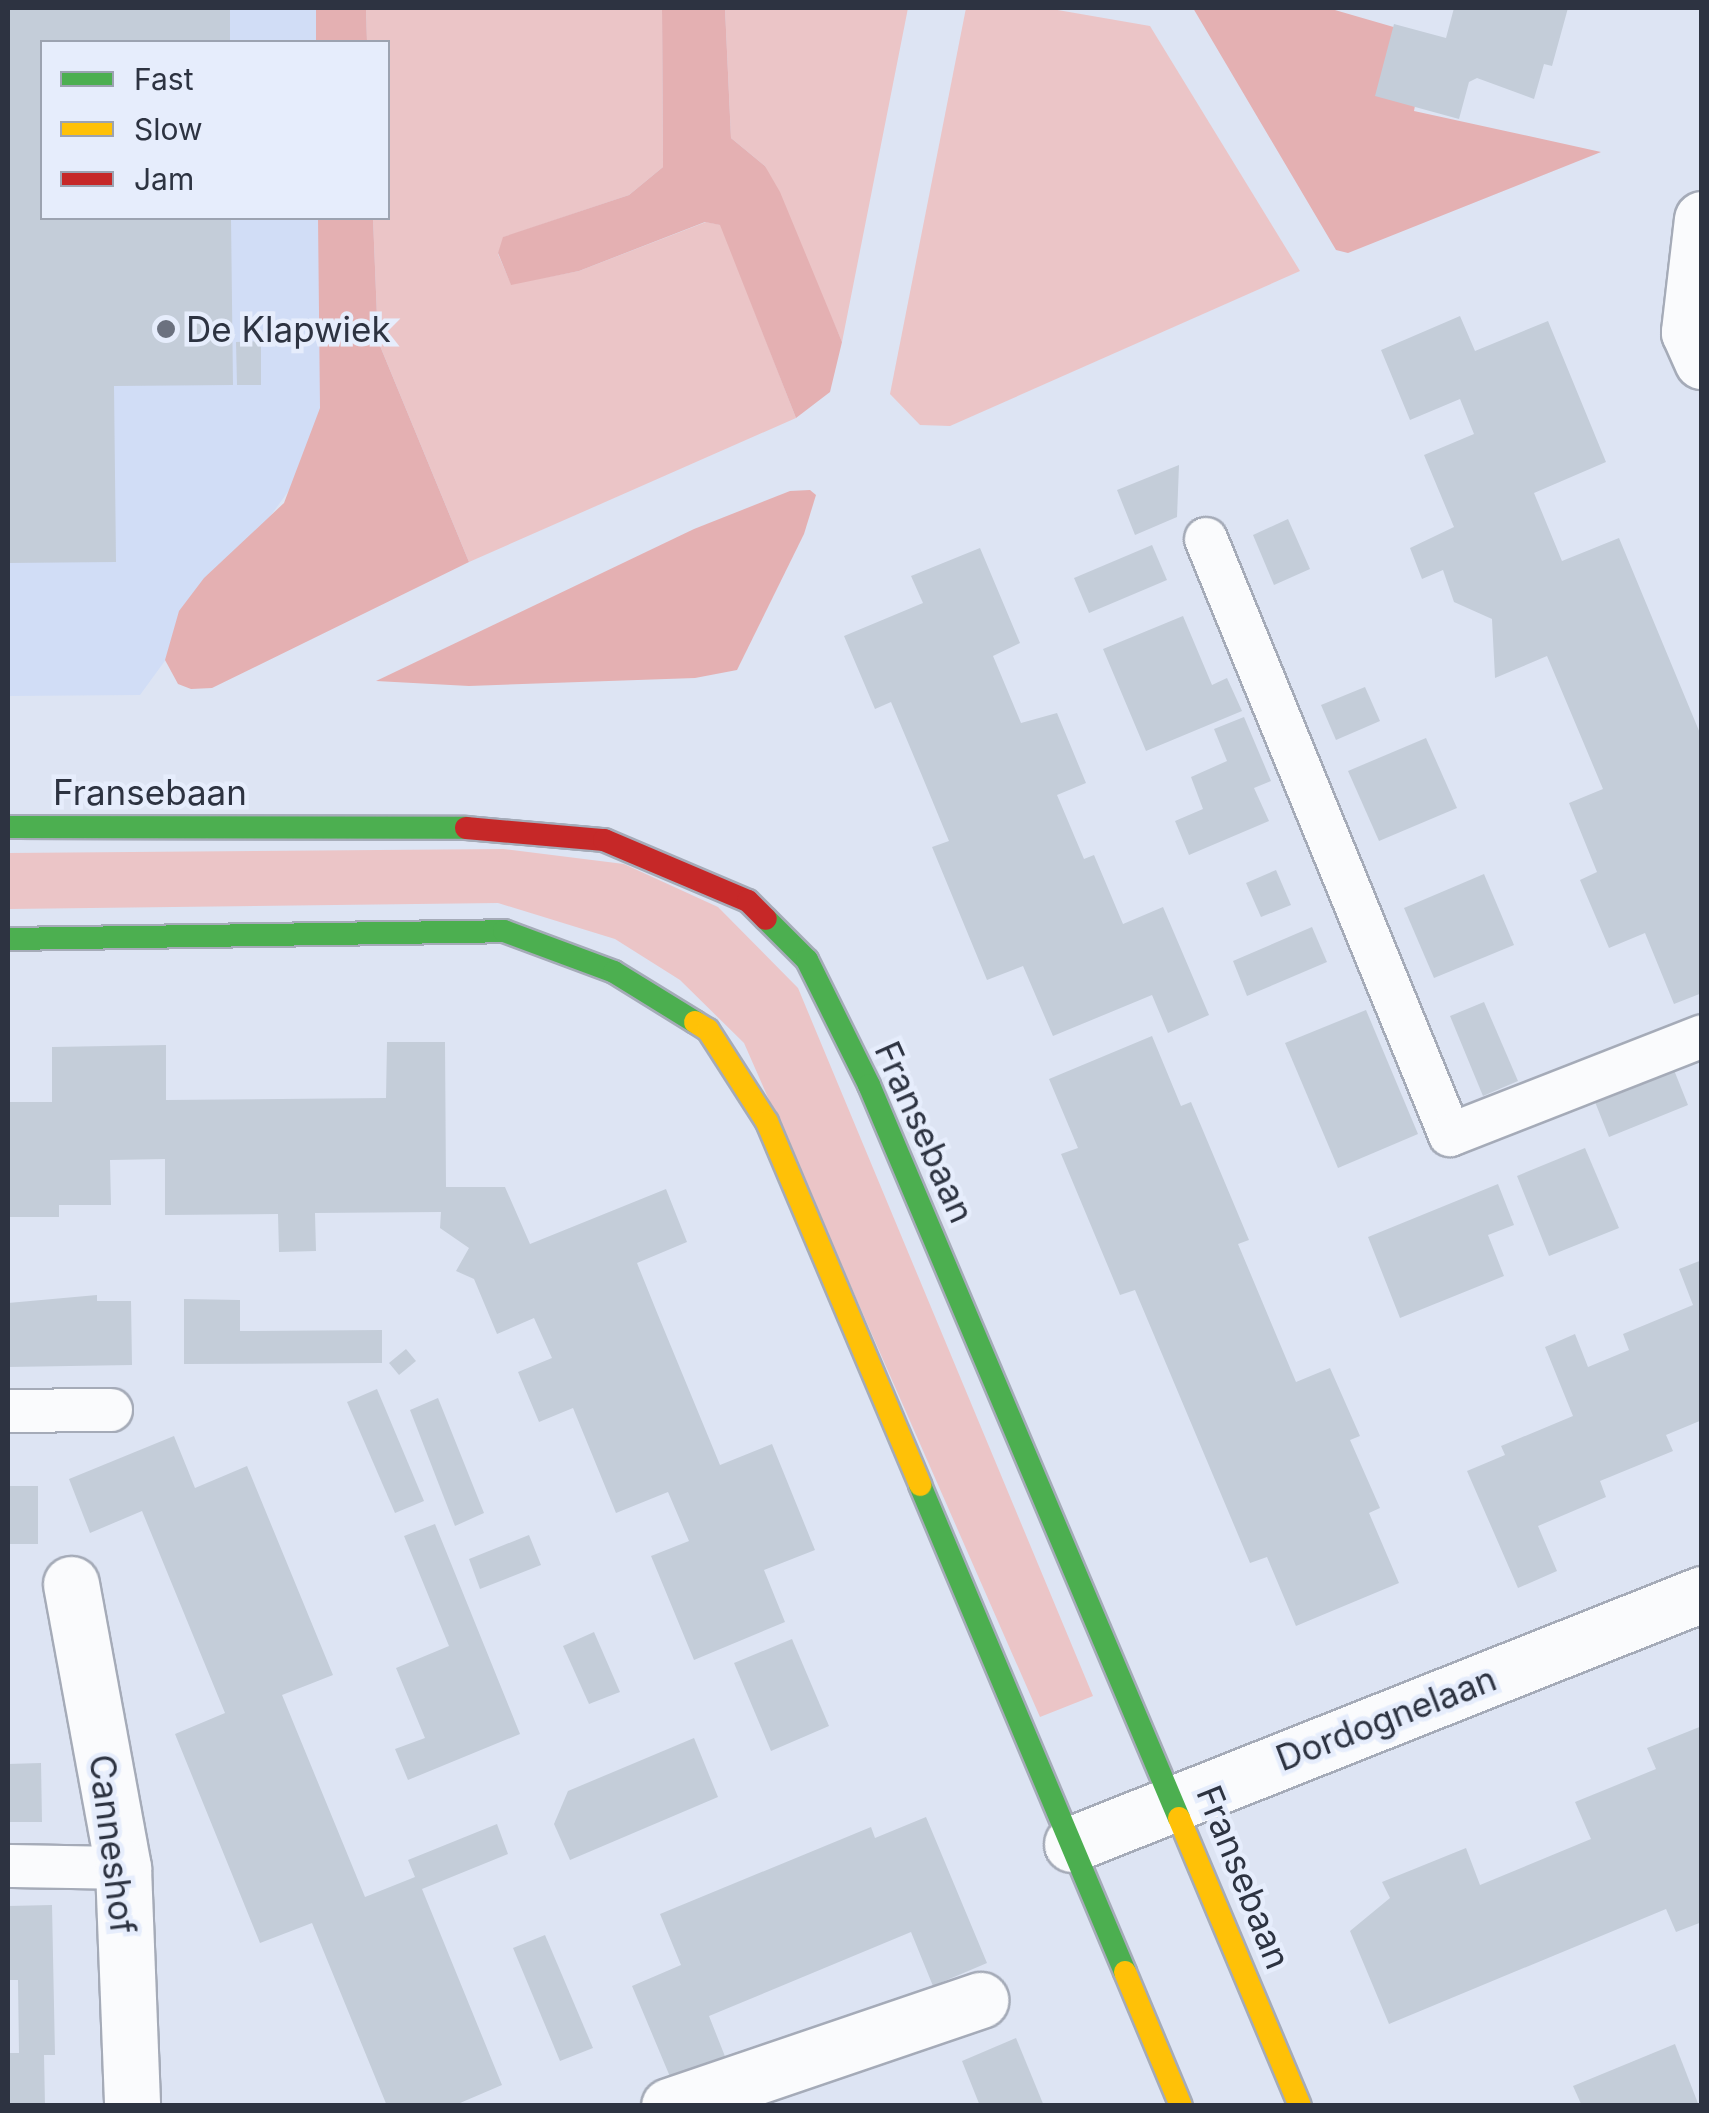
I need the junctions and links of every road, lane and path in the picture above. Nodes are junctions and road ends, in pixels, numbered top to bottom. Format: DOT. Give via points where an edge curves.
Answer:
graph roads {
  1 [pos="1702,219"];
  2 [pos="1702,361"];
  3 [pos="1206,539"];
  4 [pos="8,827"];
  5 [pos="8,939"];
  6 [pos="1702,1036"];
  7 [pos="8,1410"];
  8 [pos="112,1410"];
  9 [pos="71,1584"];
  10 [pos="1702,1594"];
  11 [pos="1175,1801"];
  12 [pos="1072,1844"];
  13 [pos="8,1866"];
  14 [pos="123,1868"];
  15 [pos="980,2000"];
  16 [pos="132,2106"];
  17 [pos="669,2106"];
  18 [pos="1180,2106"];
  19 [pos="1300,2106"];
  1 -- 2 [label="street" via="1689,332"];
  3 -- 6 [label="lane" via="1450,1135"];
  4 -- 11 [label="street, Fransebaan" via="518,828 604,840 748,900 807,960 868,1085"];
  5 -- 12 [label="street" via="504,932 614,972 708,1030 767,1122"];
  7 -- 8 [label="lane"];
  9 -- 14 [label="street, Canneshof"];
  10 -- 11 [label="street, Dordognelaan"];
  11 -- 12 [label="street, Dordognelaan"];
  11 -- 19 [label="street, Fransebaan"];
  12 -- 18 [label="street"];
  13 -- 14 [label="lane"];
  14 -- 16 [label="street, Canneshof"];
  15 -- 17 [label="street"];
}
